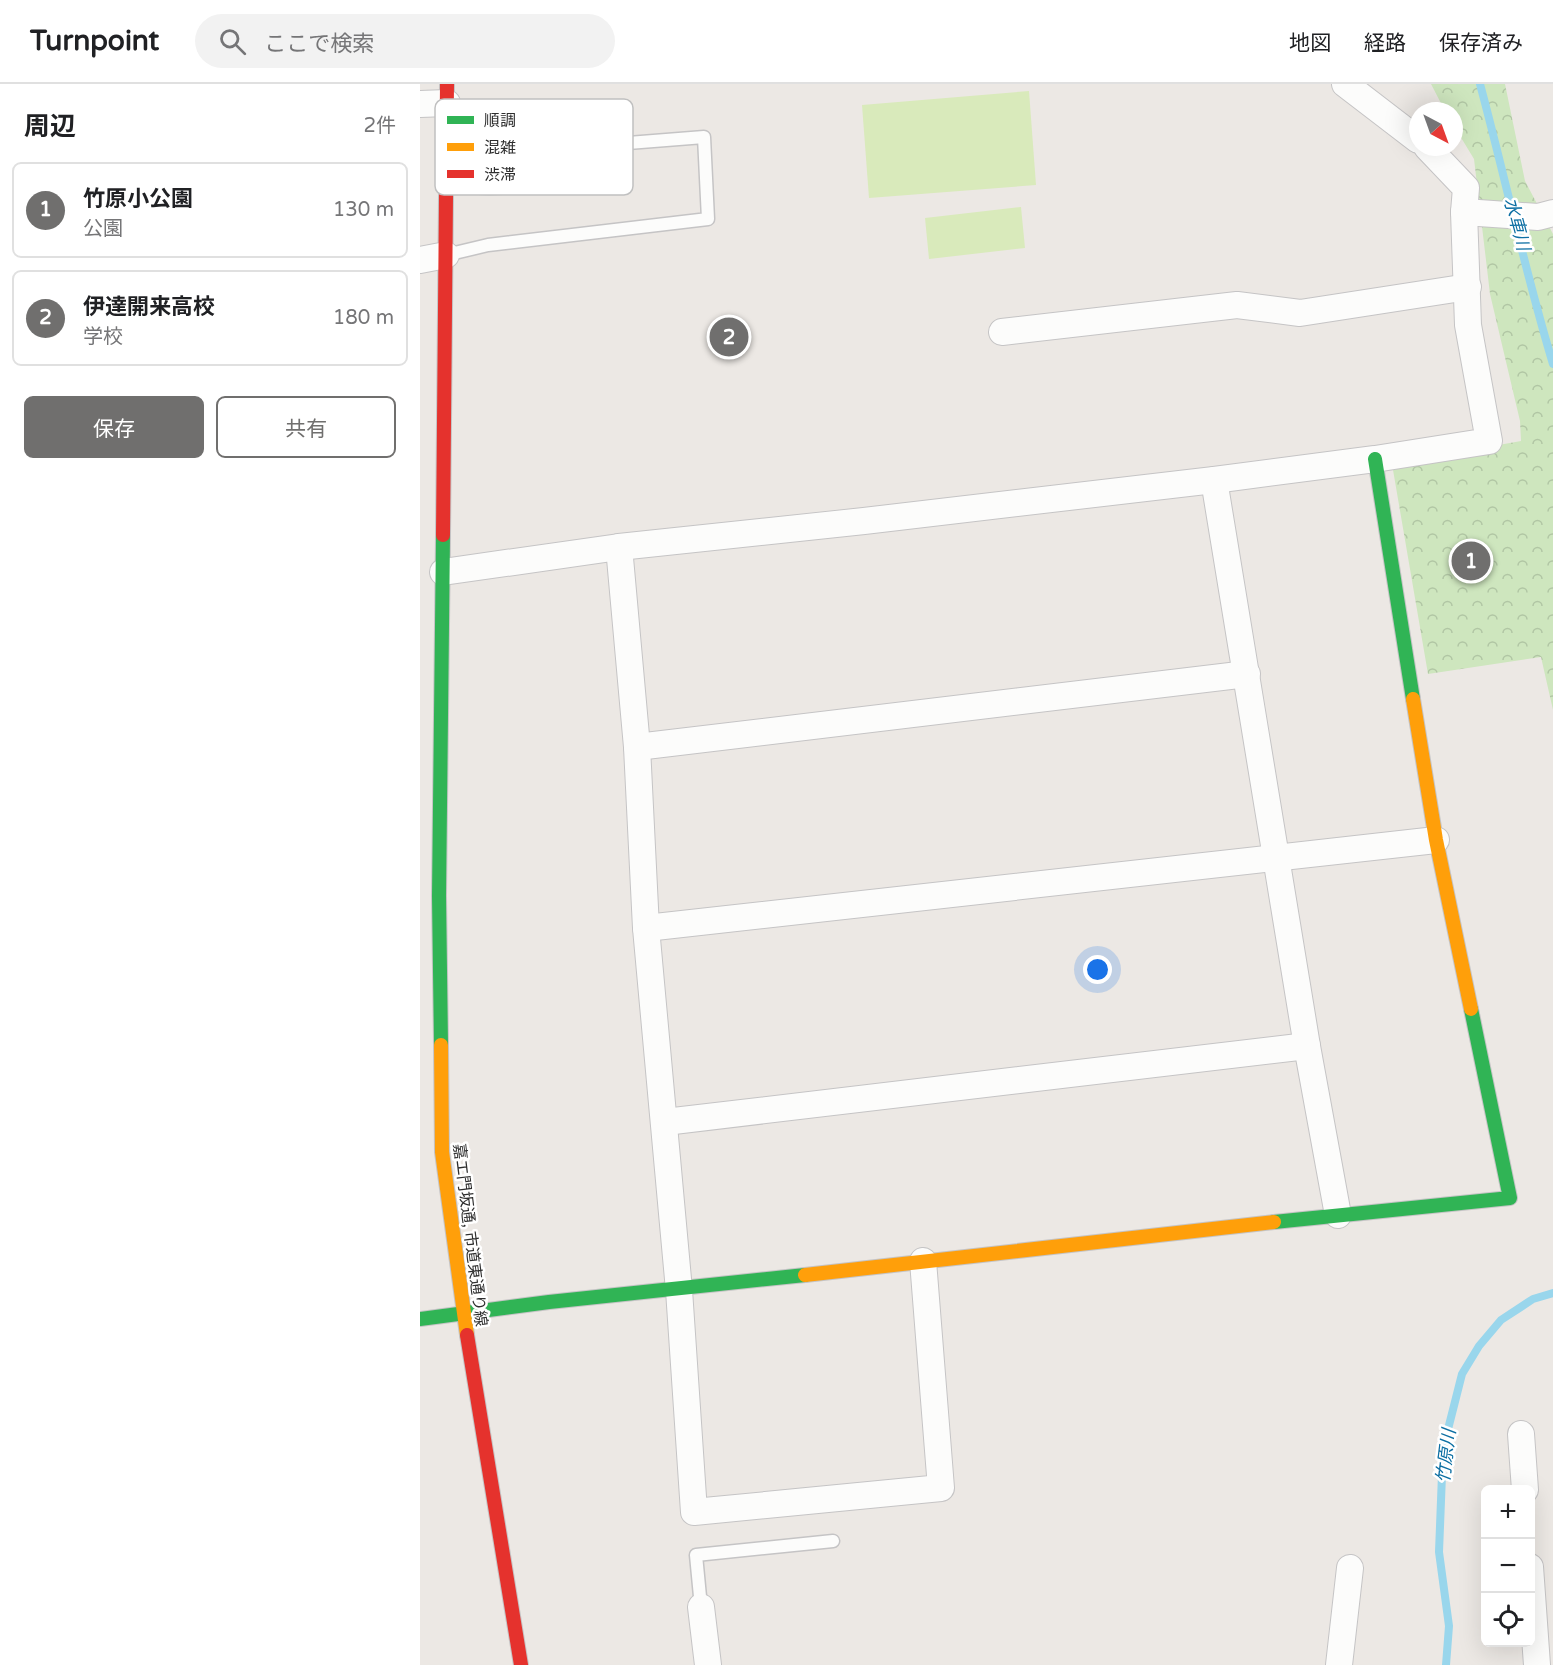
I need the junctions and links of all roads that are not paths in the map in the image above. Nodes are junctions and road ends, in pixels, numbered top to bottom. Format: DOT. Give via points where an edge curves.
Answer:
graph roads {
  1 [pos="1345,84"];
  2 [pos="447,94"];
  3 [pos="420,104"];
  4 [pos="1409,133"];
  5 [pos="633,142"];
  6 [pos="1436,156"];
  7 [pos="447,195"];
  8 [pos="1464,212"];
  9 [pos="1540,214"];
  10 [pos="446,255"];
  11 [pos="420,260"];
  12 [pos="1468,286"];
  13 [pos="1002,332"];
  14 [pos="1375,459"];
  15 [pos="1214,480"];
  16 [pos="619,547"];
  17 [pos="444,572"];
  18 [pos="1247,674"];
  19 [pos="637,747"];
  20 [pos="1436,840"];
  21 [pos="1277,857"];
  22 [pos="646,928"];
  23 [pos="1307,1046"];
  24 [pos="665,1122"];
  25 [pos="1338,1215"];
  26 [pos="923,1261"];
  27 [pos="679,1290"];
  28 [pos="463,1312"];
  29 [pos="420,1319"];
  30 [pos="1521,1434"];
  31 [pos="1525,1485"];
  32 [pos="833,1541"];
  33 [pos="1350,1568"];
  34 [pos="1532,1593"];
  35 [pos="701,1607"];
  36 [pos="521,1665"];
  37 [pos="708,1665"];
  38 [pos="1325,1665"];
  39 [pos="1339,1665"];
  40 [pos="1537,1665"];
  1 -- 4 [label="street"];
  2 -- 3 [label="street"];
  5 -- 10 [label="lane" via="704,136 708,219 488,245"];
  6 -- 8 [label="street" via="1466,188"];
  7 -- 10 [label="street, 嘉エ門坂通, 市道東通り線"];
  8 -- 9 [label="street"];
  8 -- 12 [label="street"];
  10 -- 11 [label="street"];
  10 -- 17 [label="street, 嘉エ門坂通, 市道東通り線"];
  12 -- 13 [label="street" via="1300,313 1237,306"];
  12 -- 14 [label="street" via="1468,325 1490,441"];
  14 -- 15 [label="street"];
  14 -- 20 [label="street"];
  15 -- 16 [label="street"];
  15 -- 18 [label="street"];
  16 -- 17 [label="street"];
  16 -- 19 [label="street"];
  17 -- 28 [label="street, 嘉エ門坂通, 市道東通り線" via="439,896 442,1152"];
  18 -- 19 [label="street"];
  18 -- 21 [label="street"];
  19 -- 22 [label="street"];
  20 -- 21 [label="street"];
  20 -- 25 [label="street" via="1510,1198"];
  21 -- 22 [label="street"];
  21 -- 23 [label="street"];
  22 -- 24 [label="street"];
  23 -- 24 [label="street"];
  23 -- 25 [label="street"];
  24 -- 27 [label="street"];
  25 -- 26 [label="street"];
  26 -- 27 [label="street"];
  26 -- 27 [label="street" via="941,1488 693,1512"];
  27 -- 28 [label="street"];
  28 -- 29 [label="street"];
  28 -- 36 [label="street, 嘉エ門坂通, 市道東通り線"];
  30 -- 31 [label="street"];
  32 -- 35 [label="lane" via="696,1555"];
  33 -- 39 [label="street"];
  34 -- 40 [label="street"];
  35 -- 37 [label="street"];
  38 -- 39 [label="street"];
}
